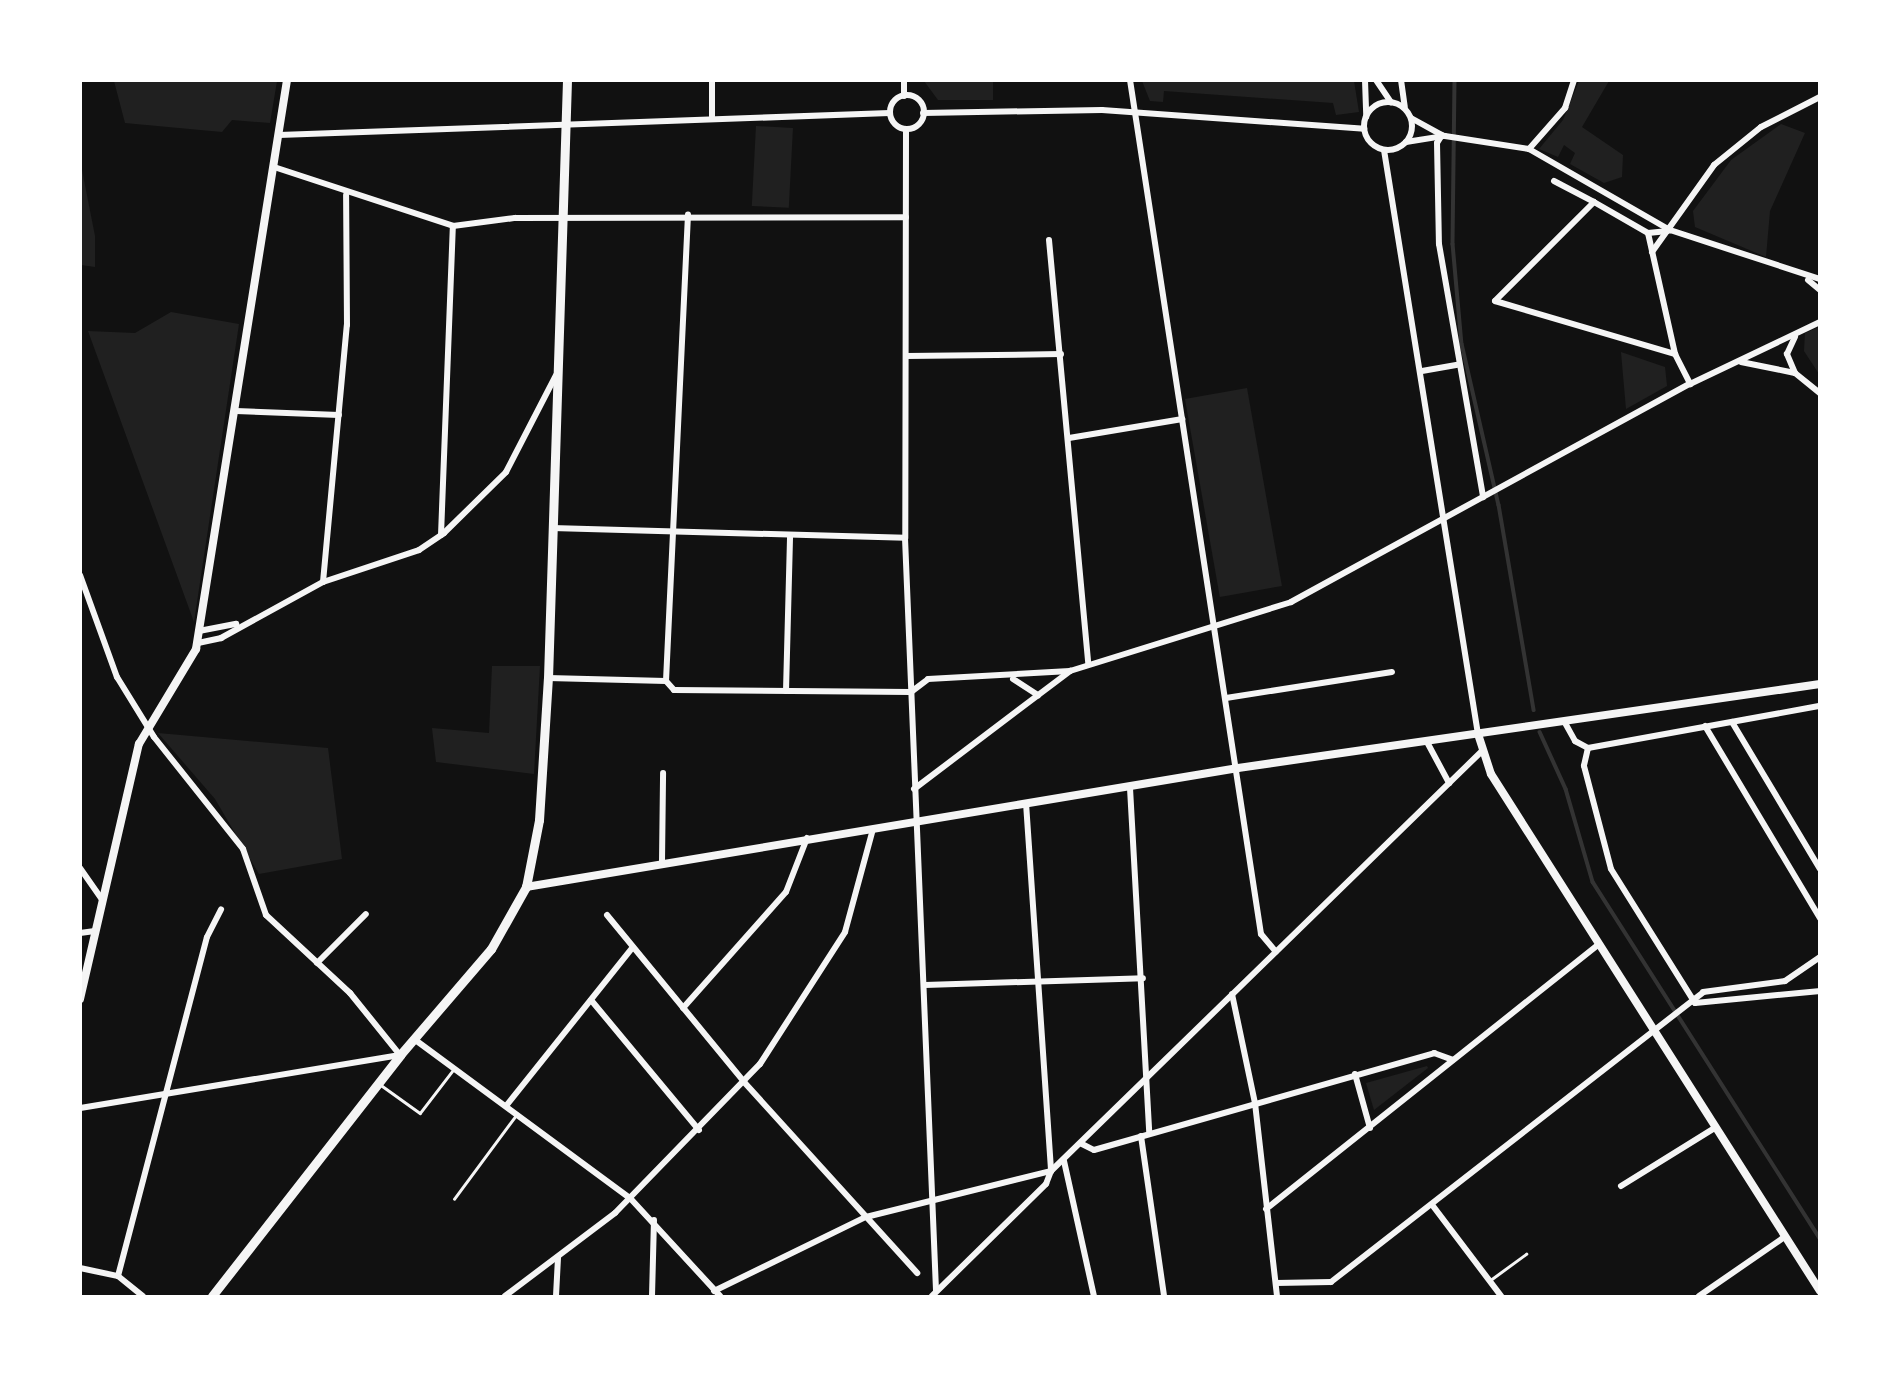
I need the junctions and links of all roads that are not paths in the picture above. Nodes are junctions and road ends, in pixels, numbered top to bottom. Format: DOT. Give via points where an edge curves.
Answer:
graph roads {
  1 [pos="287,80"];
  2 [pos="567,80"];
  3 [pos="712,80"];
  4 [pos="904,80"];
  5 [pos="1130,80"];
  6 [pos="1365,80"];
  7 [pos="1376,80"];
  8 [pos="1401,80"];
  9 [pos="1574,80"];
  10 [pos="904,96"];
  11 [pos="1819,97"];
  12 [pos="1391,102"];
  13 [pos="1406,109"];
  14 [pos="1135,111"];
  15 [pos="890,113"];
  16 [pos="923,113"];
  17 [pos="712,116"];
  18 [pos="1366,117"];
  19 [pos="1411,118"];
  20 [pos="565,121"];
  21 [pos="906,129"];
  22 [pos="1364,129"];
  23 [pos="279,135"];
  24 [pos="1444,136"];
  25 [pos="1406,142"];
  26 [pos="1529,149"];
  27 [pos="1384,150"];
  28 [pos="274,167"];
  29 [pos="1554,181"];
  30 [pos="346,195"];
  31 [pos="1594,202"];
  32 [pos="688,215"];
  33 [pos="561,217"];
  34 [pos="906,217"];
  35 [pos="453,226"];
  36 [pos="1670,230"];
  37 [pos="1648,233"];
  38 [pos="1049,240"];
  39 [pos="1652,252"];
  40 [pos="1819,279"];
  41 [pos="1808,280"];
  42 [pos="1819,290"];
  43 [pos="1819,322"];
  44 [pos="1797,335"];
  45 [pos="1061,354"];
  46 [pos="1675,354"];
  47 [pos="906,356"];
  48 [pos="1739,362"];
  49 [pos="1457,365"];
  50 [pos="1422,371"];
  51 [pos="1795,373"];
  52 [pos="556,375"];
  53 [pos="1690,384"];
  54 [pos="1819,393"];
  55 [pos="236,411"];
  56 [pos="340,415"];
  57 [pos="1182,419"];
  58 [pos="1069,438"];
  59 [pos="1485,496"];
  60 [pos="1447,516"];
  61 [pos="552,528"];
  62 [pos="671,530"];
  63 [pos="441,535"];
  64 [pos="790,536"];
  65 [pos="905,538"];
  66 [pos="80,575"];
  67 [pos="323,582"];
  68 [pos="238,624"];
  69 [pos="1213,626"];
  70 [pos="200,631"];
  71 [pos="198,643"];
  72 [pos="1088,663"];
  73 [pos="1070,671"];
  74 [pos="1392,672"];
  75 [pos="548,678"];
  76 [pos="1011,679"];
  77 [pos="666,681"];
  78 [pos="1819,684"];
  79 [pos="786,691"];
  80 [pos="911,692"];
  81 [pos="1038,695"];
  82 [pos="1226,698"];
  83 [pos="1819,706"];
  84 [pos="1564,721"];
  85 [pos="1732,722"];
  86 [pos="1705,726"];
  87 [pos="1478,734"];
  88 [pos="1427,742"];
  89 [pos="1588,748"];
  90 [pos="1481,752"];
  91 [pos="1238,768"];
  92 [pos="663,773"];
  93 [pos="1449,783"];
  94 [pos="1130,788"];
  95 [pos="914,789"];
  96 [pos="1026,803"];
  97 [pos="916,821"];
  98 [pos="873,830"];
  99 [pos="807,838"];
  100 [pos="662,861"];
  101 [pos="80,868"];
  102 [pos="1819,869"];
  103 [pos="526,887"];
  104 [pos="102,900"];
  105 [pos="221,909"];
  106 [pos="366,914"];
  107 [pos="607,915"];
  108 [pos="1819,918"];
  109 [pos="95,932"];
  110 [pos="80,933"];
  111 [pos="1597,946"];
  112 [pos="633,947"];
  113 [pos="1276,952"];
  114 [pos="1819,957"];
  115 [pos="317,963"];
  116 [pos="1143,978"];
  117 [pos="1035,982"];
  118 [pos="925,985"];
  119 [pos="1819,991"];
  120 [pos="1232,994"];
  121 [pos="80,999"];
  122 [pos="591,1000"];
  123 [pos="1695,1003"];
  124 [pos="683,1008"];
  125 [pos="1651,1031"];
  126 [pos="414,1039"];
  127 [pos="400,1055"];
  128 [pos="1453,1060"];
  129 [pos="453,1069"];
  130 [pos="1355,1074"];
  131 [pos="744,1082"];
  132 [pos="379,1083"];
  133 [pos="1146,1083"];
  134 [pos="169,1097"];
  135 [pos="1255,1103"];
  136 [pos="506,1106"];
  137 [pos="80,1108"];
  138 [pos="517,1114"];
  139 [pos="1370,1128"];
  140 [pos="1713,1129"];
  141 [pos="699,1130"];
  142 [pos="1149,1133"];
  143 [pos="1141,1136"];
  144 [pos="1082,1144"];
  145 [pos="1064,1161"];
  146 [pos="1051,1171"];
  147 [pos="1621,1186"];
  148 [pos="631,1198"];
  149 [pos="936,1198"];
  150 [pos="453,1199"];
  151 [pos="1433,1206"];
  152 [pos="1266,1209"];
  153 [pos="866,1217"];
  154 [pos="653,1220"];
  155 [pos="1783,1238"];
  156 [pos="1526,1254"];
  157 [pos="558,1257"];
  158 [pos="80,1268"];
  159 [pos="917,1273"];
  160 [pos="118,1276"];
  161 [pos="1489,1281"];
  162 [pos="1276,1283"];
  163 [pos="714,1291"];
  164 [pos="1819,1291"];
  165 [pos="934,1293"];
  166 [pos="508,1295"];
  167 [pos="214,1296"];
  168 [pos="143,1297"];
  169 [pos="556,1297"];
  170 [pos="652,1297"];
  171 [pos="720,1297"];
  172 [pos="1094,1297"];
  173 [pos="1164,1297"];
  174 [pos="1278,1297"];
  175 [pos="1501,1297"];
  176 [pos="1699,1297"];
  1 -- 23 [label="street"];
  2 -- 20 [label="main road"];
  3 -- 17 [label="street"];
  4 -- 10 [label="street"];
  5 -- 14 [label="street"];
  6 -- 18 [label="street"];
  7 -- 12 [label="street"];
  8 -- 13 [label="street"];
  9 -- 26 [label="street" via="1565,108"];
  10 -- 15 [label="street"];
  10 -- 16 [label="street" via="915,98"];
  11 -- 36 [label="street" via="1761,127 1714,165"];
  12 -- 13 [label="street"];
  12 -- 18 [label="street" via="1376,106"];
  13 -- 19 [label="street"];
  14 -- 16 [label="street"];
  14 -- 22 [label="street"];
  14 -- 57 [label="street"];
  15 -- 17 [label="street"];
  15 -- 21 [label="street"];
  16 -- 21 [label="street" via="918,124"];
  17 -- 20 [label="street"];
  18 -- 22 [label="street"];
  19 -- 24 [label="street"];
  19 -- 25 [label="street"];
  20 -- 23 [label="street"];
  20 -- 33 [label="main road"];
  21 -- 34 [label="street"];
  22 -- 27 [label="street"];
  23 -- 28 [label="street"];
  24 -- 25 [label="street"];
  24 -- 26 [label="street"];
  24 -- 49 [label="street" via="1437,143 1439,244"];
  25 -- 27 [label="street"];
  26 -- 36 [label="street"];
  27 -- 50 [label="street"];
  28 -- 30 [label="street"];
  28 -- 55 [label="street"];
  29 -- 31 [label="street"];
  30 -- 35 [label="street"];
  30 -- 56 [label="street"];
  31 -- 37 [label="street"];
  31 -- 46 [label="street" via="1495,301"];
  32 -- 33 [label="street"];
  32 -- 34 [label="street"];
  32 -- 62 [label="street"];
  33 -- 35 [label="street"];
  33 -- 52 [label="main road"];
  34 -- 47 [label="street"];
  35 -- 63 [label="street"];
  36 -- 37 [label="street"];
  36 -- 39 [label="street"];
  36 -- 41 [label="street"];
  37 -- 39 [label="street"];
  38 -- 45 [label="street"];
  39 -- 46 [label="street"];
  40 -- 41 [label="street"];
  41 -- 42 [label="street"];
  43 -- 44 [label="street"];
  44 -- 48 [label="street"];
  44 -- 51 [label="street" via="1787,354"];
  45 -- 47 [label="street"];
  45 -- 58 [label="street"];
  46 -- 53 [label="street"];
  47 -- 65 [label="street"];
  48 -- 51 [label="street"];
  48 -- 53 [label="street"];
  49 -- 50 [label="street"];
  49 -- 59 [label="street"];
  50 -- 60 [label="street"];
  51 -- 54 [label="street"];
  52 -- 61 [label="main road"];
  52 -- 63 [label="street" via="506,472"];
  53 -- 59 [label="street"];
  55 -- 56 [label="street"];
  55 -- 70 [label="street"];
  56 -- 67 [label="street"];
  57 -- 58 [label="street"];
  57 -- 69 [label="street"];
  58 -- 72 [label="street"];
  59 -- 60 [label="street"];
  60 -- 69 [label="street" via="1290,602"];
  60 -- 87 [label="street"];
  61 -- 62 [label="street"];
  61 -- 75 [label="main road"];
  62 -- 64 [label="street"];
  62 -- 77 [label="street"];
  63 -- 67 [label="street" via="419,550"];
  64 -- 65 [label="street"];
  64 -- 79 [label="street"];
  65 -- 80 [label="street"];
  66 -- 115 [label="street" via="117,677 137,712 243,849 266,915"];
  67 -- 68 [label="street"];
  68 -- 70 [label="street"];
  68 -- 71 [label="street" via="221,638"];
  69 -- 72 [label="street"];
  69 -- 82 [label="street"];
  70 -- 71 [label="street"];
  71 -- 104 [label="street" via="139,744"];
  72 -- 73 [label="street"];
  73 -- 76 [label="street"];
  73 -- 81 [label="street"];
  74 -- 82 [label="street"];
  75 -- 77 [label="street"];
  75 -- 103 [label="main road" via="539,820"];
  76 -- 80 [label="street" via="928,679"];
  76 -- 81 [label="street"];
  77 -- 79 [label="street" via="674,690"];
  78 -- 84 [label="street"];
  79 -- 80 [label="street"];
  80 -- 95 [label="street"];
  81 -- 95 [label="street"];
  82 -- 91 [label="street"];
  83 -- 85 [label="street"];
  84 -- 87 [label="street"];
  84 -- 89 [label="street" via="1575,741"];
  85 -- 86 [label="street"];
  85 -- 102 [label="street"];
  86 -- 89 [label="street"];
  86 -- 108 [label="street"];
  87 -- 88 [label="street"];
  87 -- 90 [label="street"];
  88 -- 91 [label="street"];
  88 -- 93 [label="street"];
  89 -- 123 [label="street" via="1584,766 1611,869"];
  90 -- 93 [label="street"];
  90 -- 111 [label="street"];
  91 -- 94 [label="street"];
  91 -- 113 [label="street" via="1261,933"];
  92 -- 100 [label="street"];
  93 -- 113 [label="street"];
  94 -- 96 [label="street"];
  94 -- 116 [label="street"];
  95 -- 97 [label="street"];
  96 -- 97 [label="street"];
  96 -- 117 [label="street"];
  97 -- 98 [label="street"];
  97 -- 118 [label="street"];
  98 -- 99 [label="street"];
  98 -- 131 [label="street" via="845,932"];
  99 -- 100 [label="street"];
  99 -- 124 [label="street" via="786,892"];
  100 -- 103 [label="street"];
  101 -- 104 [label="street"];
  103 -- 126 [label="main road" via="491,949"];
  104 -- 109 [label="street"];
  105 -- 134 [label="street" via="207,937"];
  106 -- 115 [label="street"];
  107 -- 112 [label="street"];
  109 -- 110 [label="street"];
  109 -- 121 [label="street"];
  111 -- 125 [label="street"];
  111 -- 128 [label="street"];
  112 -- 122 [label="street"];
  112 -- 124 [label="street"];
  113 -- 120 [label="street"];
  114 -- 123 [label="street" via="1785,981 1703,992"];
  115 -- 127 [label="street"];
  116 -- 117 [label="street"];
  116 -- 133 [label="street"];
  117 -- 118 [label="street"];
  117 -- 146 [label="street"];
  118 -- 149 [label="street"];
  119 -- 123 [label="street"];
  120 -- 133 [label="street"];
  120 -- 135 [label="street"];
  122 -- 136 [label="street"];
  122 -- 141 [label="street"];
  123 -- 125 [label="street"];
  124 -- 131 [label="street"];
  125 -- 140 [label="street"];
  125 -- 151 [label="street"];
  126 -- 127 [label="main road"];
  126 -- 129 [label="street"];
  127 -- 132 [label="main road"];
  127 -- 134 [label="street"];
  128 -- 130 [label="street" via="1434,1053"];
  128 -- 139 [label="street"];
  129 -- 132 [label="lane" via="420,1113"];
  129 -- 136 [label="street"];
  130 -- 135 [label="street"];
  130 -- 139 [label="street"];
  131 -- 141 [label="street"];
  131 -- 153 [label="street"];
  132 -- 167 [label="main road"];
  133 -- 142 [label="street"];
  133 -- 144 [label="street"];
  134 -- 137 [label="street"];
  134 -- 160 [label="street"];
  135 -- 142 [label="street"];
  135 -- 152 [label="street"];
  136 -- 138 [label="street"];
  138 -- 148 [label="street"];
  138 -- 150 [label="lane"];
  139 -- 152 [label="street"];
  140 -- 147 [label="street"];
  140 -- 155 [label="street"];
  141 -- 148 [label="street"];
  142 -- 143 [label="street"];
  143 -- 144 [label="street" via="1094,1150"];
  143 -- 173 [label="street"];
  144 -- 145 [label="street"];
  145 -- 146 [label="street"];
  145 -- 172 [label="street"];
  146 -- 149 [label="street"];
  146 -- 165 [label="street" via="1045,1184"];
  148 -- 154 [label="street"];
  148 -- 157 [label="street"];
  149 -- 153 [label="street"];
  149 -- 165 [label="street"];
  151 -- 161 [label="street"];
  151 -- 162 [label="street" via="1331,1282"];
  152 -- 162 [label="street"];
  153 -- 159 [label="street"];
  153 -- 163 [label="street"];
  154 -- 163 [label="street"];
  154 -- 170 [label="street"];
  155 -- 164 [label="street"];
  155 -- 176 [label="street"];
  156 -- 161 [label="lane"];
  157 -- 166 [label="street"];
  157 -- 169 [label="street"];
  158 -- 160 [label="street"];
  160 -- 168 [label="street"];
  161 -- 175 [label="street"];
  162 -- 174 [label="street"];
  163 -- 171 [label="street"];
}
